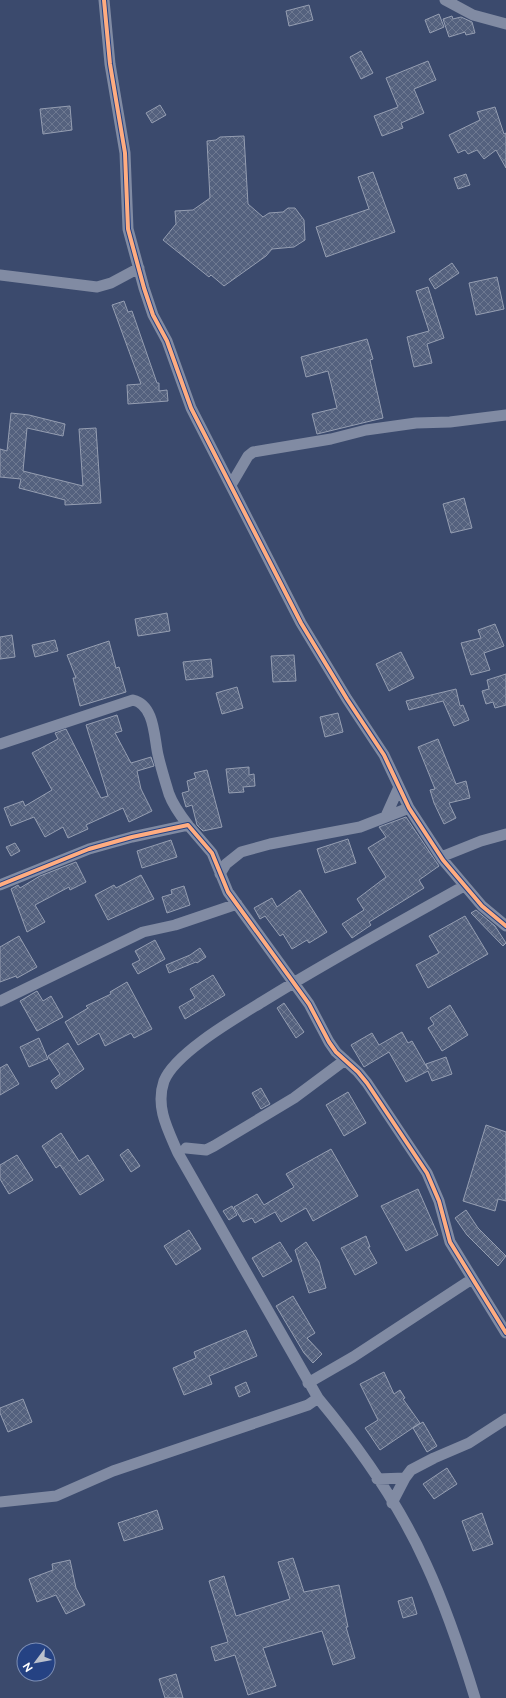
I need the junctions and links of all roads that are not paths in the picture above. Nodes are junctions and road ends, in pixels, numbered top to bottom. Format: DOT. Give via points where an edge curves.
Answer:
graph roads {
  1 [pos="104,0"];
  2 [pos="445,0"];
  3 [pos="506,24"];
  4 [pos="139,268"];
  5 [pos="0,275"];
  6 [pos="506,415"];
  7 [pos="231,485"];
  8 [pos="0,744"];
  9 [pos="399,787"];
  10 [pos="409,808"];
  11 [pos="386,816"];
  12 [pos="188,825"];
  13 [pos="506,834"];
  14 [pos="212,853"];
  15 [pos="234,856"];
  16 [pos="441,857"];
  17 [pos="220,874"];
  18 [pos="0,885"];
  19 [pos="464,886"];
  20 [pos="237,904"];
  21 [pos="506,926"];
  22 [pos="294,982"];
  23 [pos="0,1001"];
  24 [pos="345,1060"];
  25 [pos="186,1148"];
  26 [pos="472,1279"];
  27 [pos="506,1333"];
  28 [pos="308,1383"];
  29 [pos="318,1398"];
  30 [pos="506,1419"];
  31 [pos="405,1478"];
  32 [pos="377,1479"];
  33 [pos="0,1502"];
  34 [pos="392,1502"];
  35 [pos="475,1698"];
  1 -- 4 [label="street" via="110,64 125,154 128,229"];
  2 -- 3 [label="street" via="473,15"];
  4 -- 5 [label="street" via="111,283 97,287"];
  4 -- 7 [label="street" via="153,314 167,341 191,408"];
  6 -- 7 [label="street" via="366,430 331,439 253,452"];
  7 -- 9 [label="street" via="301,623 346,699 384,755"];
  8 -- 12 [label="street" via="136,701 144,706 152,722 169,796"];
  9 -- 10 [label="street"];
  9 -- 11 [label="street"];
  10 -- 11 [label="street"];
  10 -- 16 [label="street"];
  11 -- 15 [label="street" via="360,827 270,844"];
  12 -- 14 [label="street"];
  12 -- 18 [label="street" via="132,837 89,850"];
  13 -- 16 [label="street"];
  14 -- 15 [label="street"];
  14 -- 17 [label="street"];
  15 -- 17 [label="street"];
  16 -- 19 [label="street"];
  17 -- 20 [label="street" via="223,884"];
  19 -- 21 [label="street" via="482,906"];
  19 -- 22 [label="street"];
  20 -- 22 [label="street"];
  20 -- 23 [label="street" via="176,925 143,932"];
  22 -- 24 [label="street" via="329,1042"];
  22 -- 28 [label="street" via="214,1032 181,1059 164,1080 160,1103 178,1153"];
  24 -- 25 [label="street" via="294,1098 214,1146 206,1150"];
  24 -- 26 [label="street" via="367,1083 427,1173 440,1200 450,1242"];
  26 -- 27 [label="street"];
  26 -- 28 [label="street" via="353,1357"];
  28 -- 29 [label="street"];
  29 -- 32 [label="street" via="352,1439"];
  29 -- 33 [label="street" via="308,1405 114,1471 56,1496"];
  30 -- 31 [label="street" via="461,1447 419,1465"];
  31 -- 32 [label="street"];
  31 -- 34 [label="street"];
  32 -- 34 [label="street"];
  34 -- 35 [label="street" via="425,1562 459,1645"];
}
